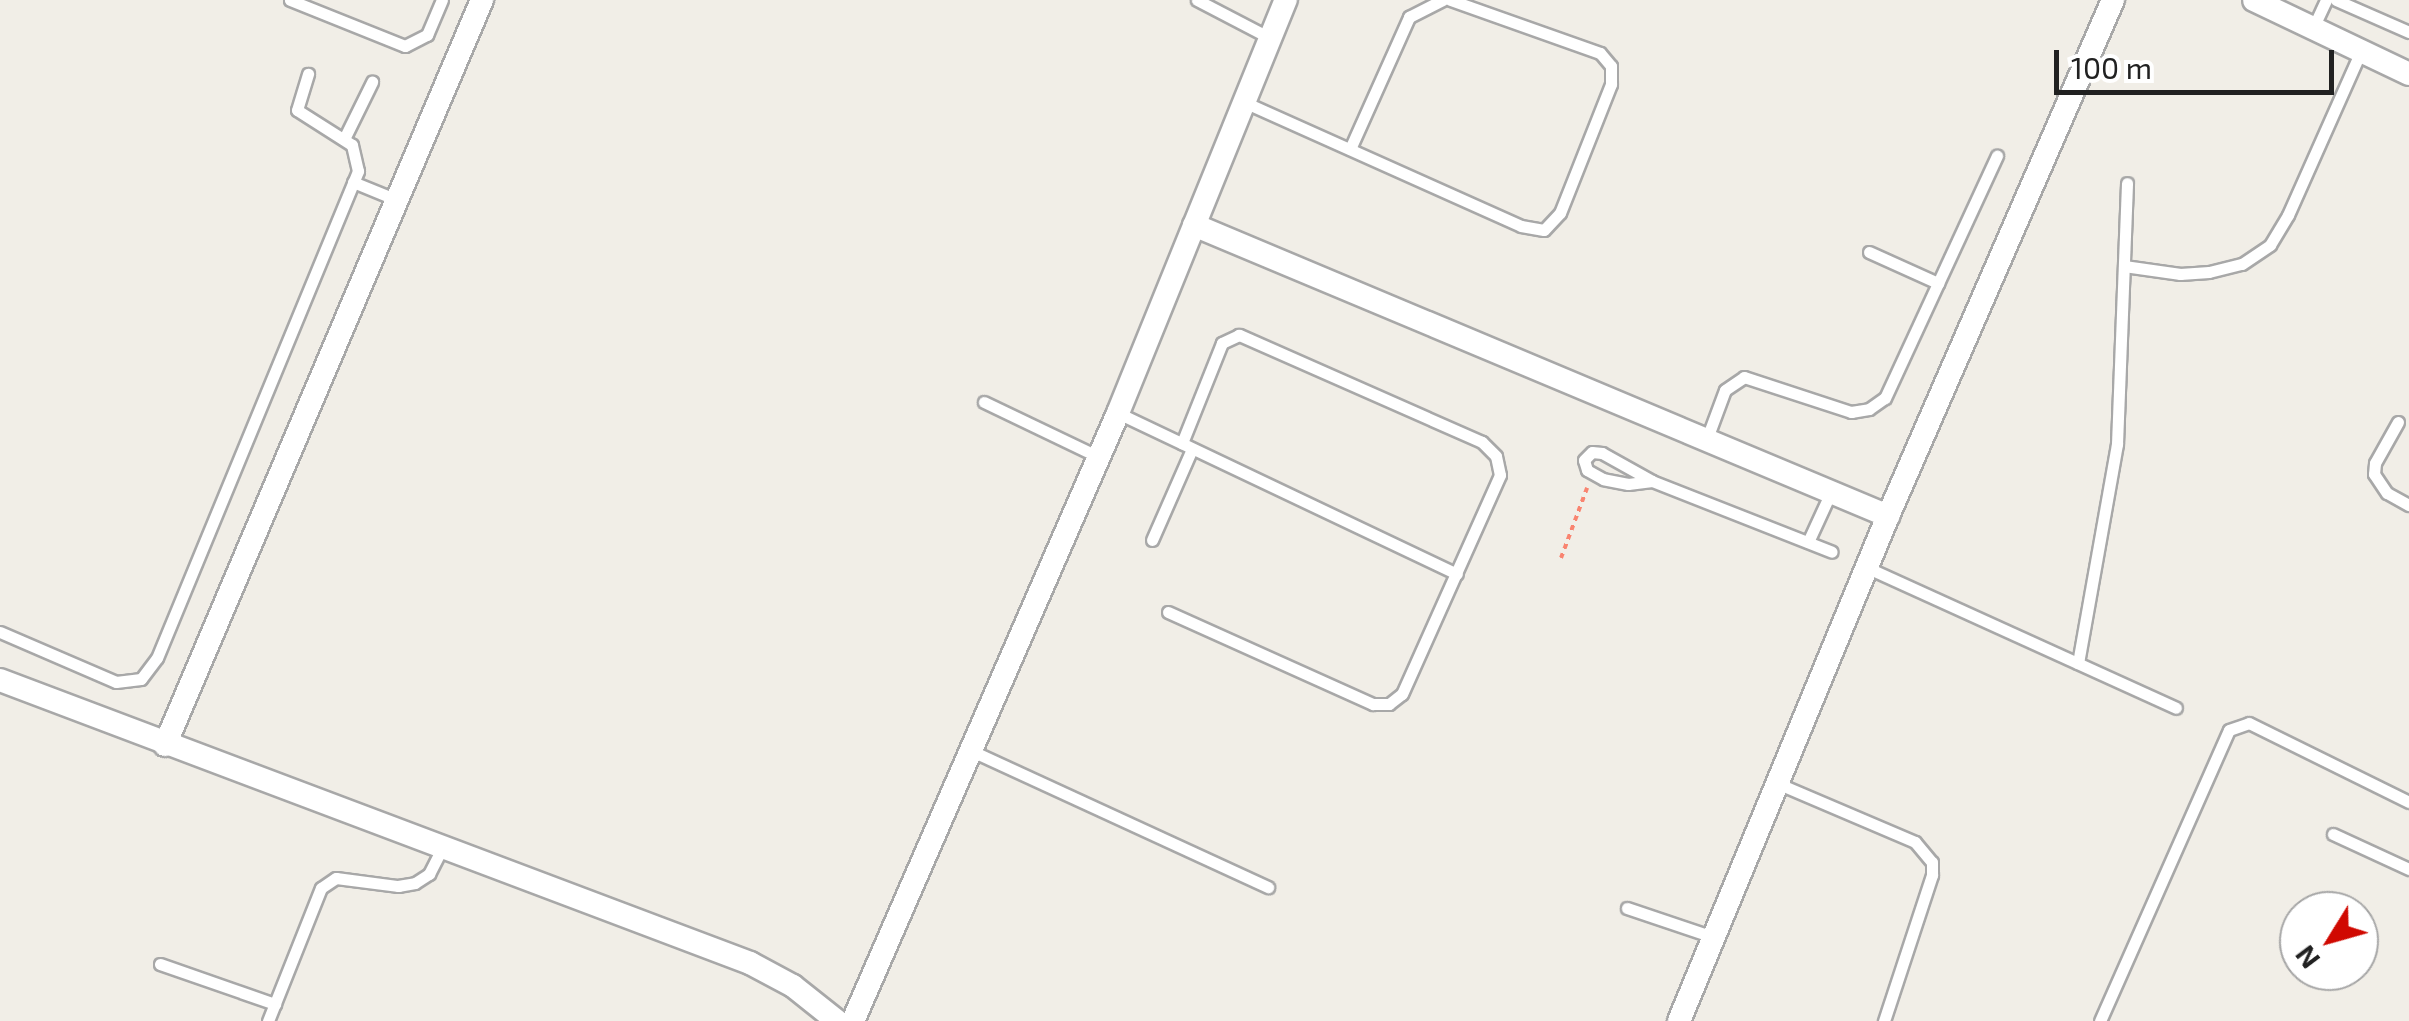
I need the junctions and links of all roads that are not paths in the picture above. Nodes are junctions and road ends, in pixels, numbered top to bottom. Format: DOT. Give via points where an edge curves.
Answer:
graph roads {
  1 [pos="290,0"];
  2 [pos="442,0"];
  3 [pos="482,0"];
  4 [pos="1197,0"];
  5 [pos="1286,0"];
  6 [pos="1446,0"];
  7 [pos="2113,0"];
  8 [pos="2254,0"];
  9 [pos="2326,0"];
  10 [pos="2336,0"];
  11 [pos="2313,28"];
  12 [pos="2409,32"];
  13 [pos="1270,38"];
  14 [pos="2361,51"];
  15 [pos="308,74"];
  16 [pos="2409,74"];
  17 [pos="372,82"];
  18 [pos="1244,102"];
  19 [pos="344,139"];
  20 [pos="1350,150"];
  21 [pos="1997,156"];
  22 [pos="354,182"];
  23 [pos="2126,183"];
  24 [pos="397,200"];
  25 [pos="1194,225"];
  26 [pos="1869,252"];
  27 [pos="2124,266"];
  28 [pos="1938,283"];
  29 [pos="984,402"];
  30 [pos="1118,413"];
  31 [pos="2398,422"];
  32 [pos="1706,441"];
  33 [pos="1187,446"];
  34 [pos="1099,457"];
  35 [pos="1652,481"];
  36 [pos="1831,492"];
  37 [pos="2409,505"];
  38 [pos="1888,516"];
  39 [pos="1152,540"];
  40 [pos="1808,542"];
  41 [pos="1832,552"];
  42 [pos="1868,568"];
  43 [pos="1457,574"];
  44 [pos="1168,612"];
  45 [pos="0,632"];
  46 [pos="2078,663"];
  47 [pos="0,680"];
  48 [pos="2176,708"];
  49 [pos="165,745"];
  50 [pos="972,751"];
  51 [pos="1780,784"];
  52 [pos="2409,802"];
  53 [pos="2333,834"];
  54 [pos="442,849"];
  55 [pos="2409,869"];
  56 [pos="1268,887"];
  57 [pos="1627,908"];
  58 [pos="1716,938"];
  59 [pos="160,964"];
  60 [pos="274,1004"];
  61 [pos="268,1021"];
  62 [pos="837,1021"];
  63 [pos="853,1021"];
  64 [pos="1679,1021"];
  65 [pos="1884,1021"];
  66 [pos="2100,1021"];
  1 -- 2 [label="lane" via="405,46 427,35"];
  3 -- 24 [label="street"];
  4 -- 13 [label="lane"];
  5 -- 13 [label="street"];
  6 -- 20 [label="lane" via="1409,17"];
  6 -- 20 [label="lane" via="1600,54 1611,66 1612,84 1554,224 1544,230 1521,226"];
  7 -- 38 [label="street"];
  8 -- 11 [label="street"];
  9 -- 11 [label="lane"];
  10 -- 12 [label="lane"];
  11 -- 14 [label="street"];
  13 -- 18 [label="street"];
  14 -- 16 [label="street"];
  14 -- 27 [label="lane" via="2270,244 2242,264 2208,272"];
  15 -- 19 [label="lane" via="297,110"];
  17 -- 19 [label="lane"];
  18 -- 20 [label="lane"];
  18 -- 25 [label="street"];
  19 -- 22 [label="lane" via="359,162"];
  21 -- 28 [label="lane"];
  22 -- 24 [label="lane"];
  22 -- 45 [label="lane" via="149,670 128,684 116,682"];
  23 -- 27 [label="lane"];
  24 -- 49 [label="street"];
  25 -- 30 [label="street"];
  25 -- 32 [label="street"];
  26 -- 28 [label="lane"];
  27 -- 46 [label="lane" via="2116,444"];
  28 -- 32 [label="lane" via="1885,398 1869,409 1851,412 1744,377 1725,390"];
  29 -- 34 [label="lane"];
  30 -- 33 [label="lane"];
  30 -- 34 [label="street"];
  31 -- 37 [label="lane" via="2374,474 2387,493"];
  32 -- 36 [label="street"];
  33 -- 39 [label="lane"];
  33 -- 43 [label="lane"];
  33 -- 43 [label="lane" via="1222,344 1239,335 1482,442 1496,456 1500,475"];
  34 -- 50 [label="street"];
  35 -- 35 [label="lane" via="1616,482 1592,474 1584,460 1597,451"];
  35 -- 40 [label="lane"];
  36 -- 38 [label="street"];
  36 -- 40 [label="lane"];
  38 -- 42 [label="street"];
  40 -- 41 [label="lane"];
  42 -- 46 [label="lane"];
  42 -- 51 [label="street"];
  43 -- 44 [label="lane" via="1402,694 1381,706"];
  46 -- 48 [label="lane"];
  47 -- 49 [label="street"];
  49 -- 54 [label="street"];
  50 -- 56 [label="lane"];
  50 -- 63 [label="street"];
  51 -- 58 [label="street"];
  51 -- 65 [label="lane" via="1915,842 1932,862"];
  52 -- 66 [label="lane" via="2248,724 2228,730"];
  53 -- 55 [label="lane"];
  54 -- 60 [label="lane" via="430,874 415,883 336,878 320,888"];
  54 -- 62 [label="street" via="750,964"];
  57 -- 58 [label="lane"];
  58 -- 64 [label="street"];
  59 -- 60 [label="lane"];
  60 -- 61 [label="lane"];
}
